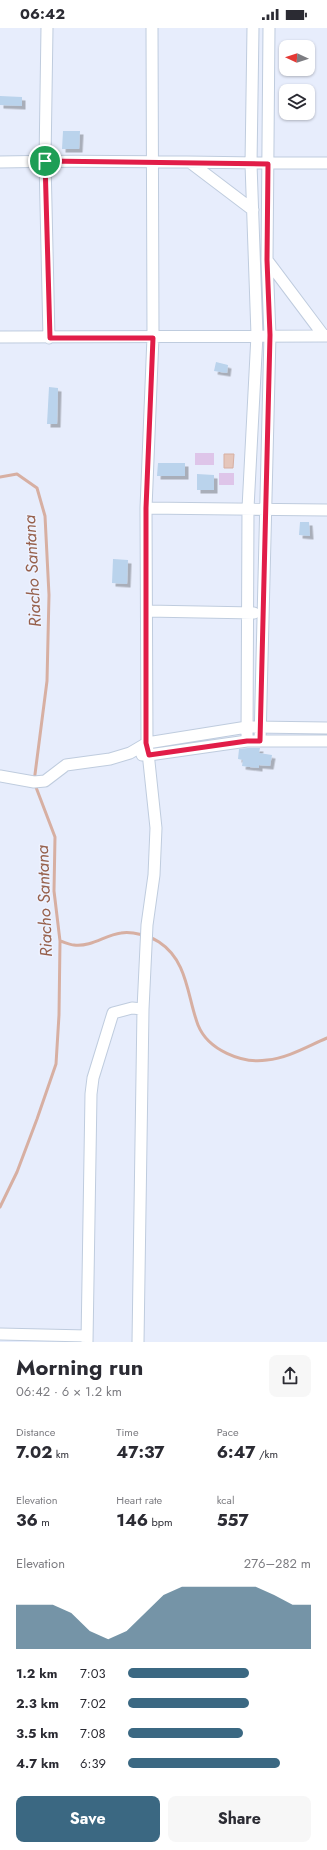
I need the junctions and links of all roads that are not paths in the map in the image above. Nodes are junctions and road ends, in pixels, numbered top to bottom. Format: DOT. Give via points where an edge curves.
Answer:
graph roads {
  1 [pos="47,28"];
  2 [pos="152,28"];
  3 [pos="253,28"];
  4 [pos="269,28"];
  5 [pos="45,161"];
  6 [pos="152,161"];
  7 [pos="0,162"];
  8 [pos="191,163"];
  9 [pos="327,163"];
  10 [pos="251,164"];
  11 [pos="268,164"];
  12 [pos="253,210"];
  13 [pos="267,260"];
  14 [pos="257,335"];
  15 [pos="270,335"];
  16 [pos="325,336"];
  17 [pos="0,337"];
  18 [pos="50,338"];
  19 [pos="153,338"];
  20 [pos="146,508"];
  21 [pos="248,508"];
  22 [pos="264,508"];
  23 [pos="327,510"];
  24 [pos="147,611"];
  25 [pos="247,612"];
  26 [pos="262,613"];
  27 [pos="247,727"];
  28 [pos="259,727"];
  29 [pos="327,728"];
  30 [pos="247,741"];
  31 [pos="260,741"];
  32 [pos="327,742"];
  33 [pos="146,743"];
  34 [pos="130,753"];
  35 [pos="149,755"];
  36 [pos="0,776"];
  37 [pos="143,1008"];
  38 [pos="0,1334"];
  39 [pos="87,1339"];
  40 [pos="138,1342"];
  1 -- 5 [label="street"];
  2 -- 6 [label="street"];
  3 -- 10 [label="street"];
  4 -- 11 [label="street"];
  5 -- 6 [label="street"];
  5 -- 7 [label="street"];
  5 -- 18 [label="street"];
  6 -- 8 [label="street"];
  6 -- 19 [label="street"];
  8 -- 10 [label="street"];
  8 -- 12 [label="street"];
  9 -- 11 [label="street"];
  10 -- 11 [label="street"];
  10 -- 12 [label="street"];
  11 -- 13 [label="street"];
  12 -- 14 [label="street"];
  13 -- 15 [label="street"];
  13 -- 16 [label="street"];
  14 -- 15 [label="street"];
  14 -- 19 [label="street"];
  14 -- 21 [label="street"];
  15 -- 16 [label="street"];
  15 -- 22 [label="street"];
  17 -- 18 [label="street"];
  18 -- 19 [label="street"];
  19 -- 20 [label="street"];
  20 -- 21 [label="street"];
  20 -- 24 [label="street"];
  21 -- 22 [label="street"];
  21 -- 25 [label="street"];
  22 -- 23 [label="street"];
  22 -- 26 [label="street"];
  24 -- 25 [label="street"];
  24 -- 33 [label="street"];
  25 -- 26 [label="street"];
  25 -- 27 [label="street"];
  26 -- 28 [label="street"];
  27 -- 28 [label="street"];
  27 -- 30 [label="street"];
  27 -- 33 [label="street"];
  28 -- 29 [label="street"];
  28 -- 31 [label="street"];
  30 -- 31 [label="street"];
  30 -- 35 [label="street"];
  31 -- 32 [label="street"];
  33 -- 34 [label="street"];
  33 -- 35 [label="street"];
  34 -- 35 [label="street"];
  34 -- 36 [label="street" via="110,759 66,765 45,781 34,782"];
  35 -- 37 [label="street" via="156,828"];
  37 -- 39 [label="street" via="113,1013 93,1078"];
  37 -- 40 [label="street"];
  38 -- 39 [label="street"];
}
